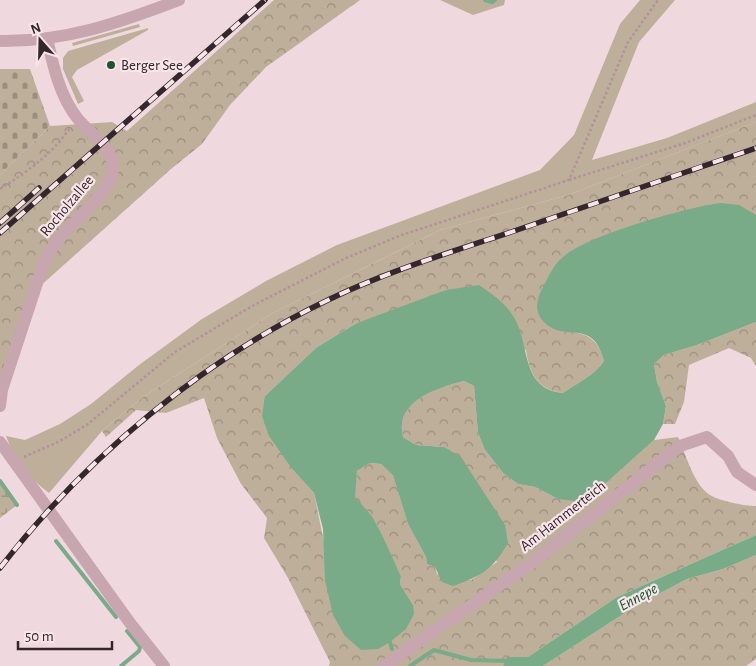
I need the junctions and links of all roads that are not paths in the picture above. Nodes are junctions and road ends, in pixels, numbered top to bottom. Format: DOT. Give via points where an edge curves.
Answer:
graph roads {
  1 [pos="179,0"];
  2 [pos="47,38"];
  3 [pos="0,41"];
  4 [pos="0,406"];
  5 [pos="0,442"];
  6 [pos="756,485"];
  7 [pos="164,666"];
  8 [pos="384,666"];
  1 -- 2 [label="street" via="108,26"];
  2 -- 3 [label="street"];
  2 -- 4 [label="street, Rocholzallee" via="61,92 77,119 107,149 112,175 44,262 2,390"];
  5 -- 7 [label="street"];
  6 -- 8 [label="street, Am Hammerteich" via="737,472 728,456 707,437 680,446 533,562"];
}
